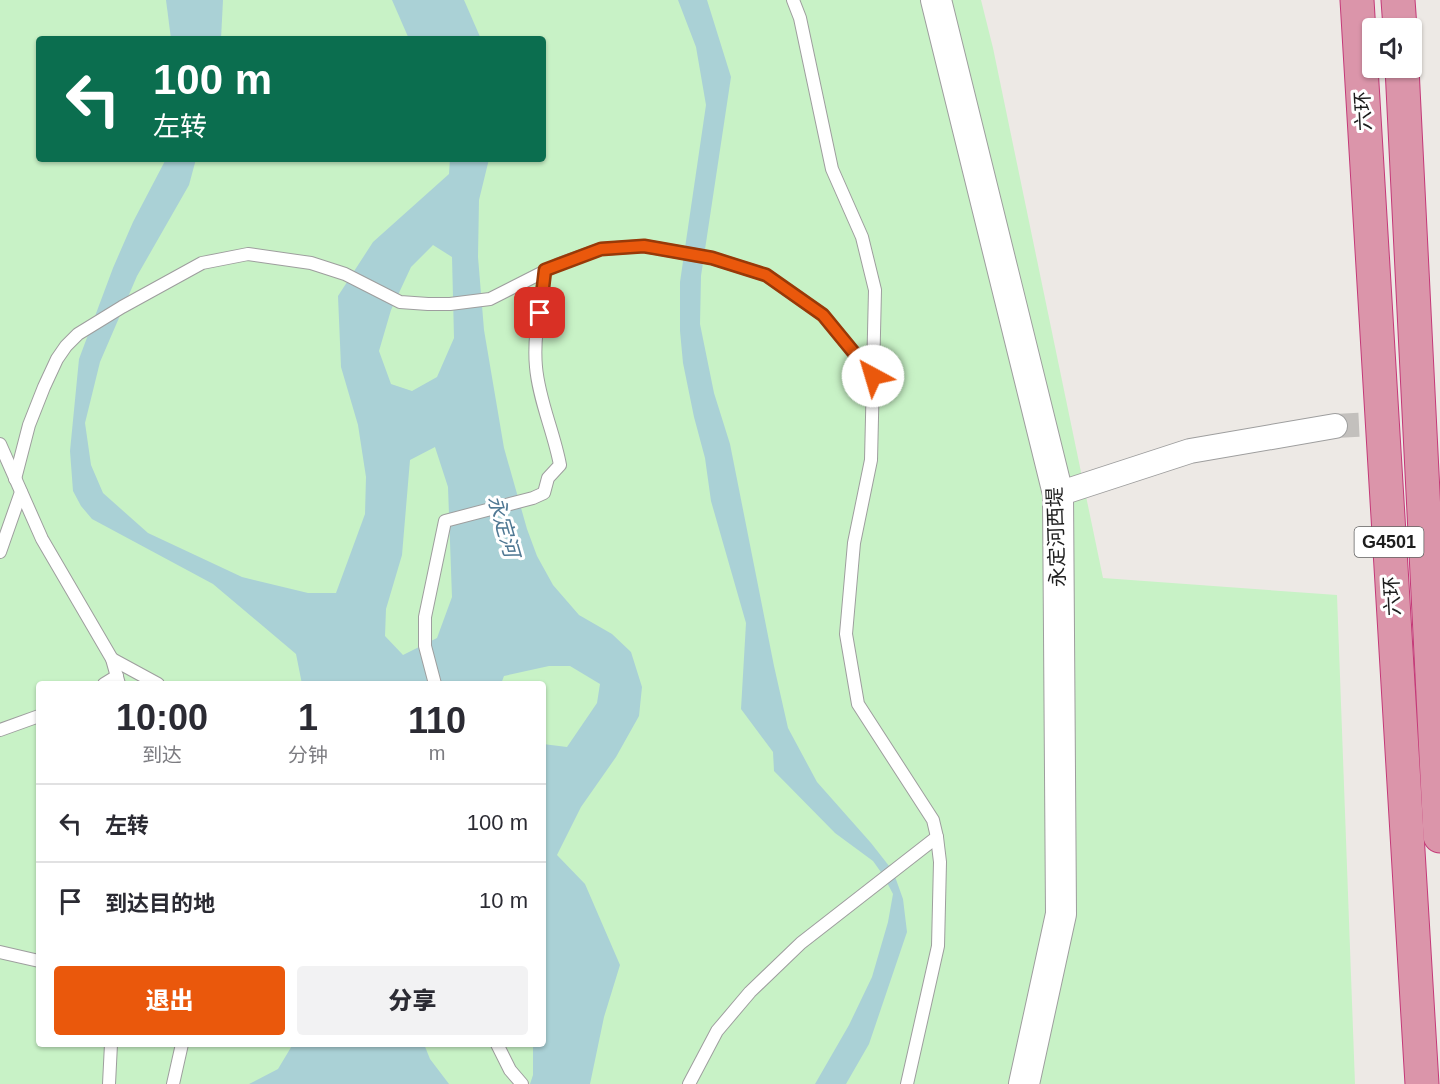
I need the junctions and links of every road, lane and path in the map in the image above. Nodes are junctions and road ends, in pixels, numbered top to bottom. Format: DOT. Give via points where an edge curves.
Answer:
graph roads {
  1 [pos="793,0"];
  2 [pos="936,0"];
  3 [pos="1357,0"];
  4 [pos="1398,0"];
  5 [pos="1399,18"];
  6 [pos="1402,78"];
  7 [pos="545,270"];
  8 [pos="873,376"];
  9 [pos="1335,426"];
  10 [pos="0,444"];
  11 [pos="15,479"];
  12 [pos="21,492"];
  13 [pos="1058,494"];
  14 [pos="0,552"];
  15 [pos="112,660"];
  16 [pos="118,680"];
  17 [pos="152,681"];
  18 [pos="434,681"];
  19 [pos="36,717"];
  20 [pos="0,730"];
  21 [pos="1440,836"];
  22 [pos="938,837"];
  23 [pos="0,952"];
  24 [pos="36,960"];
  25 [pos="111,1047"];
  26 [pos="181,1047"];
  27 [pos="498,1047"];
  28 [pos="109,1084"];
  29 [pos="172,1084"];
  30 [pos="522,1084"];
  31 [pos="689,1084"];
  32 [pos="907,1084"];
  33 [pos="1024,1084"];
  34 [pos="1422,1084"];
  1 -- 8 [label="lane" via="832,169 862,237 874,290"];
  2 -- 13 [label="street, 永定河西堤"];
  3 -- 34 [label="highway, 六环 / G4501"];
  4 -- 5 [label="highway"];
  6 -- 21 [label="highway, 六环 / G4501"];
  7 -- 8 [label="lane" via="601,249 644,246 712,258 766,275 823,315"];
  7 -- 11 [label="lane" via="490,299 450,304 400,302 345,274 311,263 248,254 201,263 78,334 66,346 29,425"];
  7 -- 18 [label="lane" via="535,342 536,368 543,409 560,465 549,478 544,493 449,519 444,524 425,617 425,646"];
  8 -- 22 [label="lane" via="871,460 854,543 846,634 858,704 933,820"];
  9 -- 13 [label="street" via="1190,451"];
  10 -- 11 [label="lane"];
  11 -- 12 [label="lane"];
  12 -- 14 [label="lane"];
  12 -- 15 [label="lane" via="42,540"];
  13 -- 33 [label="street, 永定河西堤" via="1061,914"];
  15 -- 16 [label="lane"];
  15 -- 17 [label="lane"];
  19 -- 20 [label="lane"];
  22 -- 31 [label="lane" via="801,943 750,992 717,1031"];
  22 -- 32 [label="lane" via="938,946"];
  23 -- 24 [label="lane"];
  25 -- 28 [label="lane"];
  26 -- 29 [label="lane"];
  27 -- 30 [label="lane"];
}
